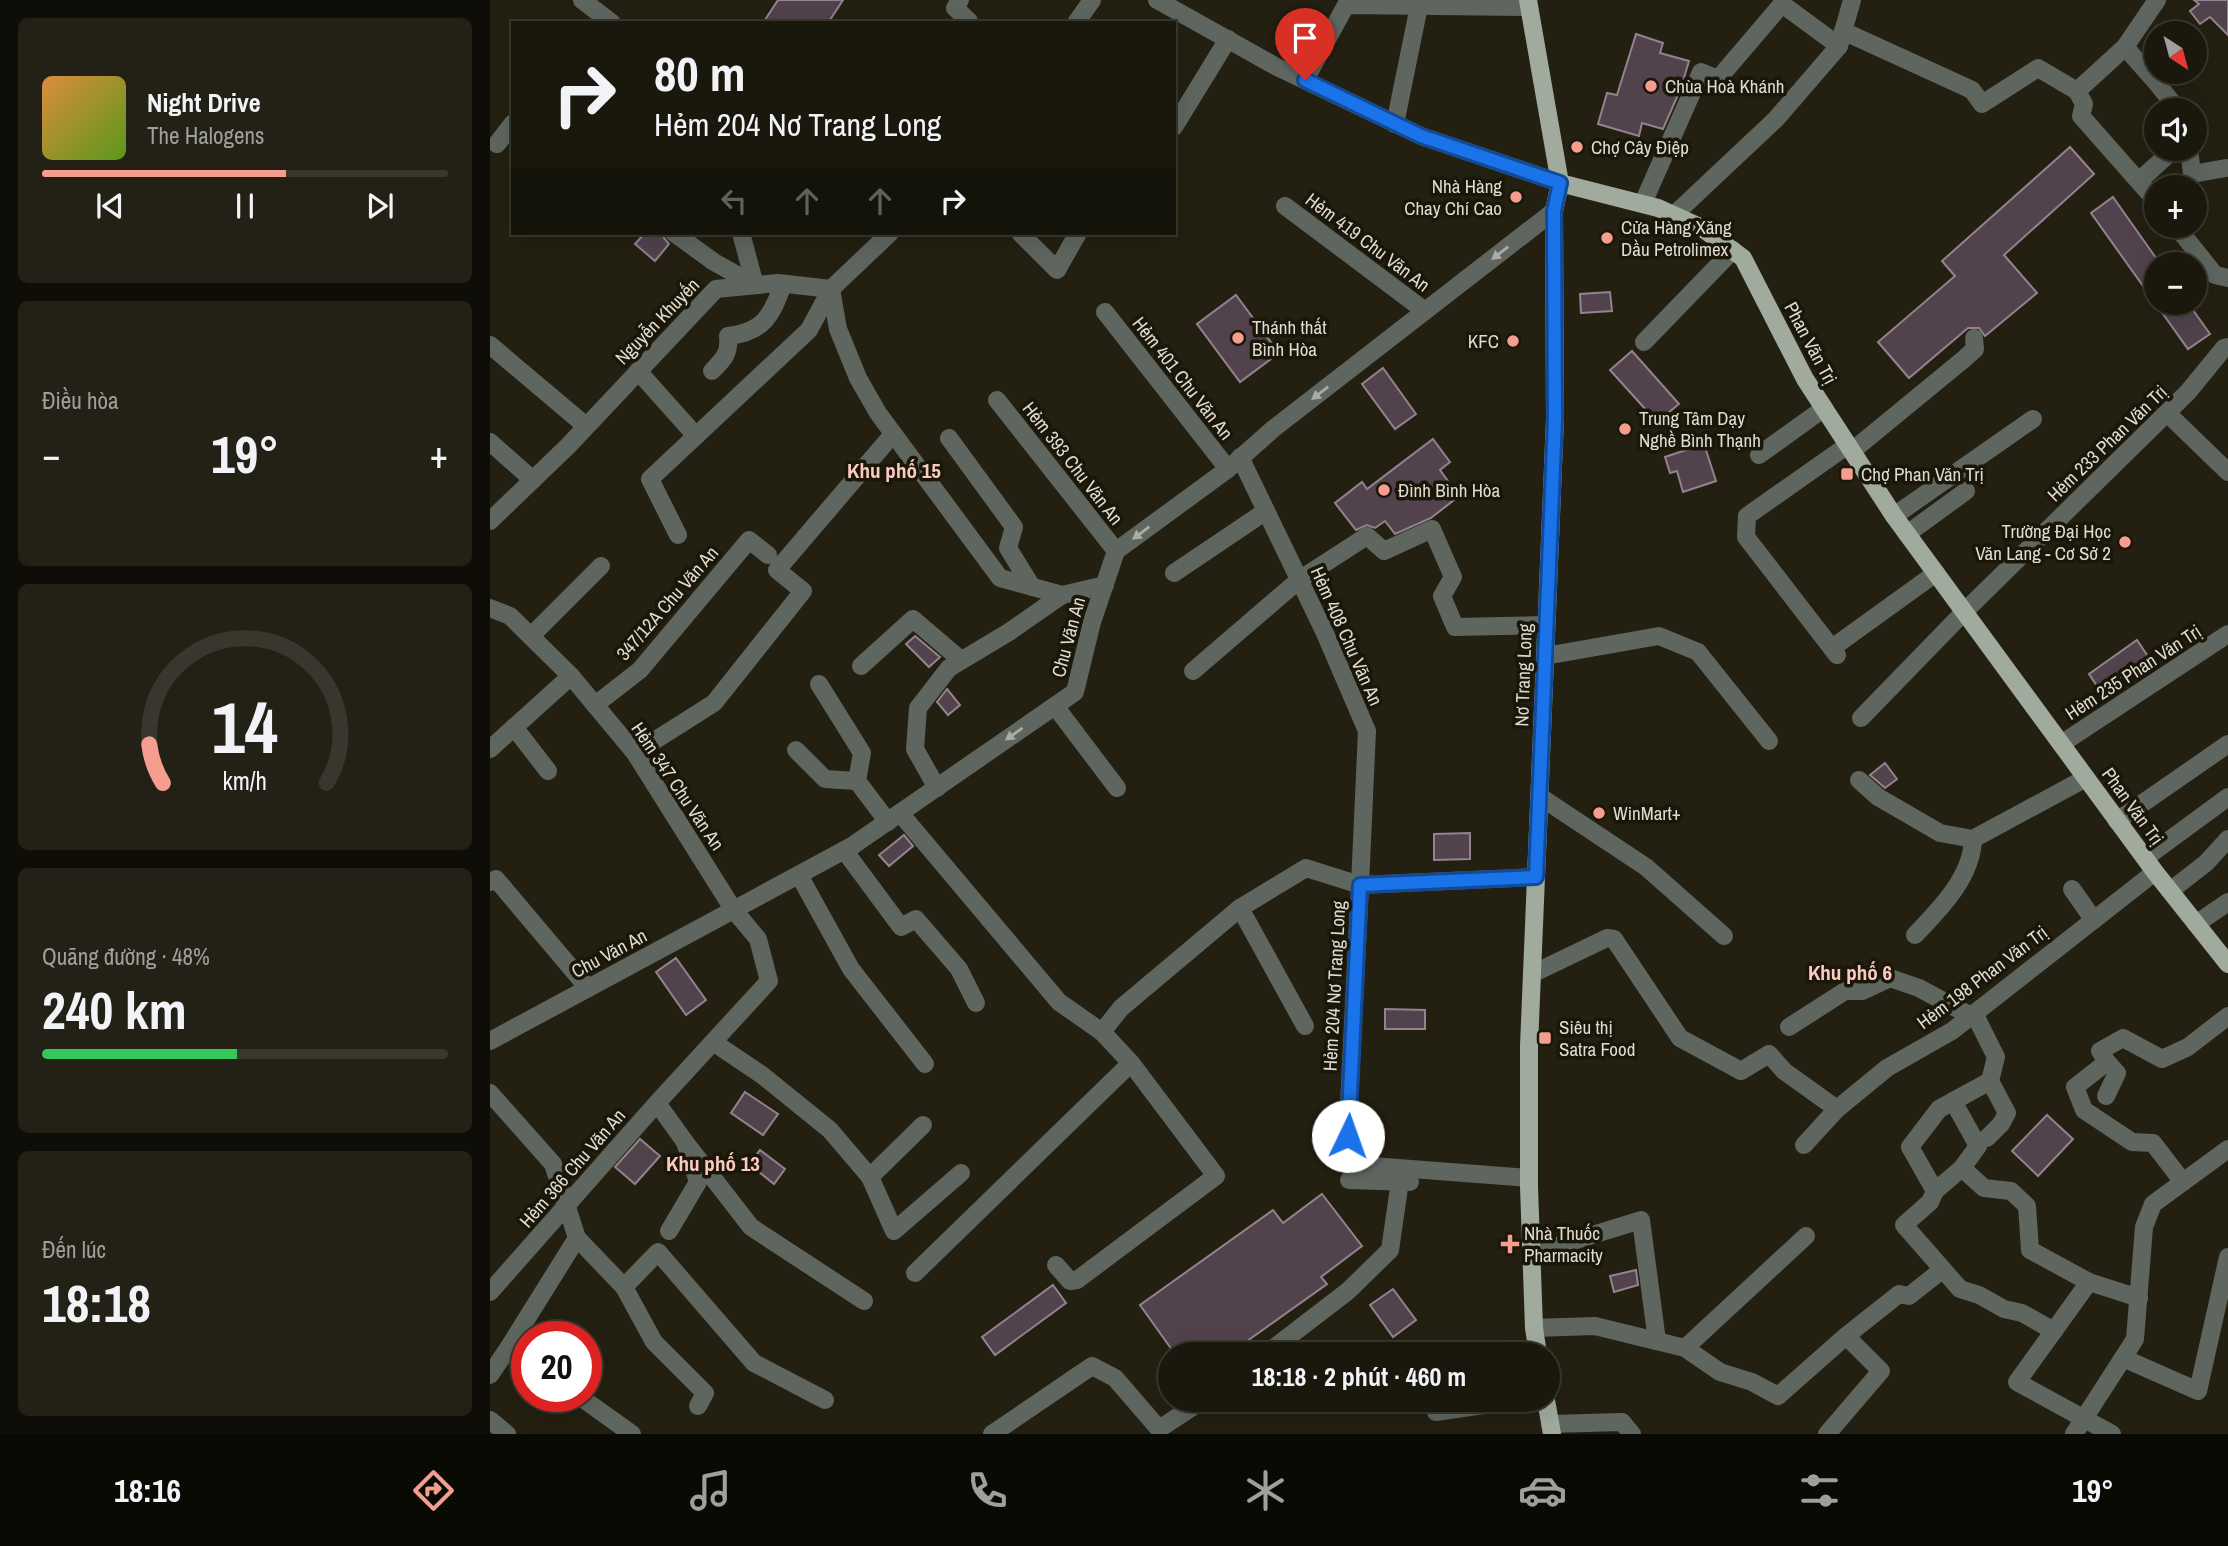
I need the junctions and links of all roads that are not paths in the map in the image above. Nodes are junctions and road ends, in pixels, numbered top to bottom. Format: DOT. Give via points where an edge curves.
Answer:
graph roads {
  1 [pos="582,0"];
  2 [pos="960,0"];
  3 [pos="1092,0"];
  4 [pos="1157,0"];
  5 [pos="1852,0"];
  6 [pos="2157,0"];
  7 [pos="1529,3"];
  8 [pos="1419,6"];
  9 [pos="609,21"];
  10 [pos="969,21"];
  11 [pos="1077,21"];
  12 [pos="1841,39"];
  13 [pos="1228,40"];
  14 [pos="2125,47"];
  15 [pos="1305,80"];
  16 [pos="2077,91"];
  17 [pos="2169,98"];
  18 [pos="1176,124"];
  19 [pos="1395,124"];
  20 [pos="511,127"];
  21 [pos="500,146"];
  22 [pos="2161,161"];
  23 [pos="2190,161"];
  24 [pos="2227,168"];
  25 [pos="2139,181"];
  26 [pos="1560,183"];
  27 [pos="2144,187"];
  28 [pos="1643,203"];
  29 [pos="1286,206"];
  30 [pos="1554,211"];
  31 [pos="1674,215"];
  32 [pos="677,235"];
  33 [pos="742,235"];
  34 [pos="888,235"];
  35 [pos="1022,235"];
  36 [pos="1077,235"];
  37 [pos="2186,238"];
  38 [pos="1732,250"];
  39 [pos="2228,278"];
  40 [pos="783,284"];
  41 [pos="755,285"];
  42 [pos="831,289"];
  43 [pos="1425,311"];
  44 [pos="1105,312"];
  45 [pos="1974,338"];
  46 [pos="1644,342"];
  47 [pos="490,345"];
  48 [pos="2228,347"];
  49 [pos="638,371"];
  50 [pos="712,371"];
  51 [pos="997,400"];
  52 [pos="1823,409"];
  53 [pos="2167,414"];
  54 [pos="2033,419"];
  55 [pos="586,426"];
  56 [pos="893,434"];
  57 [pos="696,436"];
  58 [pos="949,438"];
  59 [pos="490,442"];
  60 [pos="1850,448"];
  61 [pos="1759,455"];
  62 [pos="1234,463"];
  63 [pos="2228,472"];
  64 [pos="533,480"];
  65 [pos="1966,491"];
  66 [pos="1266,510"];
  67 [pos="1894,516"];
  68 [pos="490,521"];
  69 [pos="1907,534"];
  70 [pos="678,535"];
  71 [pos="1116,551"];
  72 [pos="768,555"];
  73 [pos="601,566"];
  74 [pos="1174,573"];
  75 [pos="1936,573"];
  76 [pos="1298,580"];
  77 [pos="1105,585"];
  78 [pos="1031,587"];
  79 [pos="1062,595"];
  80 [pos="490,608"];
  81 [pos="1964,612"];
  82 [pos="1546,625"];
  83 [pos="2228,634"];
  84 [pos="531,636"];
  85 [pos="1545,656"];
  86 [pos="961,660"];
  87 [pos="861,666"];
  88 [pos="1193,671"];
  89 [pos="571,676"];
  90 [pos="819,684"];
  91 [pos="595,705"];
  92 [pos="1055,706"];
  93 [pos="1861,718"];
  94 [pos="514,727"];
  95 [pos="1769,741"];
  96 [pos="2061,744"];
  97 [pos="2228,744"];
  98 [pos="490,749"];
  99 [pos="796,750"];
  100 [pos="635,753"];
  101 [pos="548,771"];
  102 [pos="2086,778"];
  103 [pos="1859,780"];
  104 [pos="857,781"];
  105 [pos="937,788"];
  106 [pos="1117,788"];
  107 [pos="1539,796"];
  108 [pos="2228,797"];
  109 [pos="894,817"];
  110 [pos="2117,821"];
  111 [pos="1973,839"];
  112 [pos="2228,839"];
  113 [pos="844,850"];
  114 [pos="2150,865"];
  115 [pos="799,875"];
  116 [pos="1536,877"];
  117 [pos="490,882"];
  118 [pos="1360,885"];
  119 [pos="2072,890"];
  120 [pos="2170,891"];
  121 [pos="2228,902"];
  122 [pos="1240,908"];
  123 [pos="733,909"];
  124 [pos="2093,919"];
  125 [pos="2196,924"];
  126 [pos="1915,934"];
  127 [pos="1724,936"];
  128 [pos="2228,964"];
  129 [pos="1532,974"];
  130 [pos="588,988"];
  131 [pos="976,1003"];
  132 [pos="1973,1015"];
  133 [pos="2228,1016"];
  134 [pos="1306,1026"];
  135 [pos="1788,1027"];
  136 [pos="1102,1032"];
  137 [pos="490,1041"];
  138 [pos="713,1042"];
  139 [pos="2106,1062"];
  140 [pos="1131,1063"];
  141 [pos="925,1064"];
  142 [pos="1990,1081"];
  143 [pos="490,1093"];
  144 [pos="2106,1096"];
  145 [pos="1953,1101"];
  146 [pos="657,1103"];
  147 [pos="1837,1109"];
  148 [pos="923,1125"];
  149 [pos="1987,1138"];
  150 [pos="685,1142"];
  151 [pos="1804,1145"];
  152 [pos="2228,1149"];
  153 [pos="1962,1168"];
  154 [pos="961,1173"];
  155 [pos="870,1177"];
  156 [pos="1349,1180"];
  157 [pos="1400,1181"];
  158 [pos="2183,1182"];
  159 [pos="1529,1183"];
  160 [pos="1936,1191"];
  161 [pos="566,1208"];
  162 [pos="669,1231"];
  163 [pos="1806,1236"];
  164 [pos="577,1238"];
  165 [pos="1531,1254"];
  166 [pos="2228,1257"];
  167 [pos="1056,1265"];
  168 [pos="1942,1270"];
  169 [pos="915,1273"];
  170 [pos="2089,1282"];
  171 [pos="624,1287"];
  172 [pos="490,1292"];
  173 [pos="2139,1298"];
  174 [pos="864,1301"];
  175 [pos="1534,1328"];
  176 [pos="2054,1331"];
  177 [pos="1846,1336"];
  178 [pos="1657,1341"];
  179 [pos="1282,1342"];
  180 [pos="1536,1342"];
  181 [pos="509,1347"];
  182 [pos="1685,1348"];
  183 [pos="2123,1358"];
  184 [pos="490,1375"];
  185 [pos="825,1401"];
  186 [pos="698,1406"];
  187 [pos="601,1412"];
  188 [pos="1187,1412"];
  189 [pos="490,1420"];
  190 [pos="2078,1426"];
  191 [pos="1551,1429"];
  192 [pos="1161,1432"];
  193 [pos="507,1434"];
  194 [pos="632,1434"];
  195 [pos="992,1434"];
  196 [pos="1632,1434"];
  197 [pos="1827,1434"];
  198 [pos="2112,1434"];
  1 -- 9 [label="street"];
  2 -- 10 [label="street" via="955,8"];
  3 -- 11 [label="street"];
  4 -- 13 [label="street, Phan Văn Trị"];
  5 -- 12 [label="street"];
  6 -- 14 [label="street"];
  7 -- 8 [label="street"];
  7 -- 26 [label="main road, Nơ Trang Long"];
  8 -- 15 [label="street" via="1346,5"];
  8 -- 19 [label="street"];
  12 -- 16 [label="street" via="1972,90 1982,104 2038,68"];
  12 -- 28 [label="street" via="1782,4 1717,79 1700,72"];
  12 -- 31 [label="street" via="1776,119"];
  13 -- 15 [label="street, Phan Văn Trị"];
  13 -- 18 [label="street"];
  14 -- 16 [label="street"];
  14 -- 17 [label="street"];
  15 -- 19 [label="street, Phan Văn Trị"];
  16 -- 25 [label="street" via="2084,104 2081,116"];
  19 -- 26 [label="street, Phan Văn Trị"];
  20 -- 21 [label="street"];
  22 -- 25 [label="street"];
  23 -- 24 [label="street" via="2192,174"];
  25 -- 27 [label="street"];
  26 -- 28 [label="main road, Phan Văn Trị"];
  26 -- 30 [label="main road, Nơ Trang Long"];
  28 -- 31 [label="main road, Phan Văn Trị"];
  29 -- 43 [label="street, Hẻm 419 Chu Văn An"];
  30 -- 43 [label="street, one-way"];
  30 -- 82 [label="main road, Nơ Trang Long" via="1555,419"];
  31 -- 38 [label="main road, Phan Văn Trị"];
  32 -- 41 [label="street"];
  33 -- 41 [label="street"];
  34 -- 42 [label="street"];
  35 -- 36 [label="street" via="1057,270"];
  37 -- 39 [label="street" via="2215,275"];
  38 -- 46 [label="street"];
  38 -- 52 [label="main road, Phan Văn Trị" via="1743,258"];
  40 -- 41 [label="street, Nguyễn Khuyến"];
  40 -- 42 [label="street, Nguyễn Khuyến"];
  40 -- 50 [label="street" via="773,312 758,328 728,337 726,357"];
  41 -- 49 [label="street, Nguyễn Khuyến" via="716,289"];
  42 -- 56 [label="street" via="838,329 858,378"];
  42 -- 57 [label="street" via="809,330"];
  43 -- 62 [label="street, one-way"];
  44 -- 62 [label="street, Hẻm 401 Chu Văn An"];
  45 -- 60 [label="street" via="1975,349 1964,359"];
  47 -- 55 [label="street"];
  48 -- 53 [label="street, Hẻm 233 Phan Văn Trị"];
  49 -- 55 [label="street, Nguyễn Khuyến"];
  49 -- 57 [label="street"];
  51 -- 71 [label="street, Hẻm 393 Chu Văn An"];
  52 -- 60 [label="main road, Phan Văn Trị"];
  52 -- 61 [label="street"];
  53 -- 63 [label="street"];
  53 -- 81 [label="street, Hẻm 233 Phan Văn Trị"];
  54 -- 67 [label="street"];
  55 -- 64 [label="street, Nguyễn Khuyến"];
  56 -- 78 [label="street" via="1000,578"];
  56 -- 100 [label="street" via="777,570 803,591 714,703"];
  57 -- 70 [label="street" via="650,479"];
  58 -- 78 [label="street" via="1014,527 1008,548"];
  59 -- 64 [label="street"];
  60 -- 67 [label="main road, Phan Văn Trị"];
  60 -- 75 [label="street" via="1747,516 1746,537 1834,652"];
  62 -- 66 [label="street, Hẻm 408 Chu Văn An"];
  62 -- 71 [label="street, one-way"];
  64 -- 68 [label="street, Nguyễn Khuyến"];
  65 -- 69 [label="street"];
  66 -- 74 [label="street"];
  66 -- 76 [label="street, Hẻm 408 Chu Văn An"];
  67 -- 69 [label="main road, Phan Văn Trị"];
  69 -- 75 [label="main road, Phan Văn Trị"];
  71 -- 77 [label="street, Chu Văn An"];
  72 -- 91 [label="street, 347/12A Chu Văn An" via="748,540 639,670"];
  73 -- 84 [label="street"];
  75 -- 81 [label="main road, Phan Văn Trị"];
  76 -- 82 [label="street" via="1367,536 1384,551 1432,529 1453,577 1442,596 1455,626"];
  76 -- 88 [label="street"];
  76 -- 118 [label="street, Hẻm 408 Chu Văn An" via="1367,731"];
  77 -- 79 [label="street"];
  77 -- 92 [label="street, Chu Văn An" via="1076,692"];
  78 -- 79 [label="street"];
  79 -- 86 [label="street"];
  80 -- 84 [label="street, Hẻm 347 Chu Văn An" via="510,617"];
  81 -- 93 [label="street, Hẻm 233 Phan Văn Trị"];
  81 -- 96 [label="main road, Phan Văn Trị"];
  82 -- 85 [label="main road, Nơ Trang Long"];
  83 -- 96 [label="street, Hẻm 235 Phan Văn Trị"];
  84 -- 89 [label="street, Hẻm 347 Chu Văn An"];
  85 -- 95 [label="street" via="1659,636 1698,652"];
  85 -- 107 [label="main road, Nơ Trang Long"];
  86 -- 87 [label="street" via="913,619"];
  86 -- 105 [label="street" via="949,668 918,708 915,749"];
  89 -- 91 [label="street, Hẻm 347 Chu Văn An"];
  89 -- 94 [label="street"];
  90 -- 104 [label="street" via="862,753"];
  91 -- 100 [label="street, Hẻm 347 Chu Văn An"];
  92 -- 105 [label="street, Chu Văn An, one-way"];
  92 -- 106 [label="street"];
  94 -- 98 [label="street"];
  94 -- 101 [label="street"];
  96 -- 102 [label="main road, Phan Văn Trị"];
  97 -- 110 [label="street"];
  99 -- 104 [label="street" via="825,779"];
  100 -- 123 [label="street, Hẻm 347 Chu Văn An"];
  102 -- 110 [label="main road, Phan Văn Trị"];
  102 -- 111 [label="street"];
  103 -- 111 [label="street" via="1878,797 1940,833"];
  104 -- 109 [label="street"];
  105 -- 109 [label="street, Chu Văn An"];
  107 -- 116 [label="main road, Nơ Trang Long"];
  107 -- 127 [label="street" via="1646,867"];
  108 -- 114 [label="street, Hẻm 198 Phan Văn Trị"];
  109 -- 113 [label="street, Chu Văn An"];
  109 -- 136 [label="street" via="1059,1002"];
  110 -- 114 [label="main road, Phan Văn Trị"];
  111 -- 126 [label="street" via="1972,860 1963,877"];
  112 -- 120 [label="street"];
  113 -- 115 [label="street, Chu Văn An"];
  113 -- 131 [label="street" via="901,927 916,919 959,970"];
  114 -- 120 [label="main road, Phan Văn Trị"];
  114 -- 124 [label="street, Hẻm 198 Phan Văn Trị"];
  115 -- 123 [label="street, Chu Văn An"];
  115 -- 141 [label="street" via="851,969"];
  116 -- 118 [label="street, Hẻm 204 Nơ Trang Long"];
  116 -- 129 [label="main road, Nơ Trang Long"];
  117 -- 130 [label="street" via="496,879"];
  118 -- 122 [label="street" via="1306,868"];
  118 -- 159 [label="street, Hẻm 204 Nơ Trang Long" via="1346,1164"];
  119 -- 124 [label="street"];
  120 -- 125 [label="main road, Phan Văn Trị"];
  121 -- 125 [label="street"];
  122 -- 134 [label="street"];
  122 -- 136 [label="street" via="1121,1008"];
  123 -- 130 [label="street, Chu Văn An"];
  123 -- 138 [label="street, Hẻm 366 Chu Văn An" via="758,939 769,981"];
  124 -- 132 [label="street, Hẻm 198 Phan Văn Trị"];
  125 -- 128 [label="main road, Phan Văn Trị"];
  129 -- 147 [label="street" via="1607,938 1614,939 1680,1038 1741,1071 1769,1054"];
  129 -- 159 [label="main road, Nơ Trang Long"];
  130 -- 137 [label="street, Chu Văn An"];
  132 -- 135 [label="street" via="1890,978 1862,991 1845,991"];
  132 -- 142 [label="street" via="1996,1057"];
  132 -- 147 [label="street, Hẻm 198 Phan Văn Trị" via="1887,1068"];
  133 -- 139 [label="street" via="2188,1047 2162,1059 2123,1038 2100,1051"];
  136 -- 140 [label="street"];
  138 -- 146 [label="street, Hẻm 366 Chu Văn An"];
  138 -- 155 [label="street" via="830,1130"];
  139 -- 144 [label="street" via="2117,1073"];
  139 -- 158 [label="street" via="2075,1087 2084,1110 2132,1142 2153,1143"];
  140 -- 167 [label="street" via="1216,1176 1077,1280 1070,1282"];
  140 -- 169 [label="street"];
  142 -- 145 [label="street"];
  142 -- 149 [label="street" via="2007,1112"];
  143 -- 161 [label="street" via="553,1164"];
  145 -- 153 [label="street" via="1978,1146"];
  145 -- 160 [label="street" via="1939,1109 1910,1147"];
  146 -- 150 [label="street"];
  146 -- 161 [label="street, Hẻm 366 Chu Văn An"];
  147 -- 151 [label="street, Hẻm 198 Phan Văn Trị"];
  148 -- 155 [label="street"];
  150 -- 162 [label="street" via="698,1182"];
  150 -- 174 [label="street" via="751,1227"];
  152 -- 158 [label="street"];
  153 -- 160 [label="street"];
  153 -- 170 [label="street" via="1983,1188 2011,1191 2027,1206 2030,1250"];
  154 -- 155 [label="street" via="894,1231"];
  156 -- 157 [label="street"];
  157 -- 159 [label="street"];
  157 -- 179 [label="street" via="1390,1250 1348,1291"];
  158 -- 173 [label="street" via="2153,1204 2144,1227"];
  159 -- 165 [label="main road, Nơ Trang Long"];
  160 -- 168 [label="street" via="1904,1225"];
  161 -- 164 [label="street"];
  161 -- 172 [label="street, Hẻm 366 Chu Văn An"];
  163 -- 182 [label="street"];
  164 -- 171 [label="street"];
  164 -- 181 [label="street"];
  165 -- 175 [label="main road, Nơ Trang Long"];
  165 -- 178 [label="street" via="1641,1220"];
  166 -- 183 [label="street" via="2198,1391"];
  168 -- 176 [label="street" via="1960,1289 2022,1312"];
  168 -- 177 [label="street" via="1909,1296 1899,1294"];
  170 -- 173 [label="street"];
  170 -- 176 [label="street"];
  171 -- 185 [label="street" via="658,1252 754,1363"];
  171 -- 186 [label="street" via="654,1342 705,1393"];
  173 -- 183 [label="street" via="2134,1339"];
  175 -- 178 [label="street" via="1595,1326"];
  175 -- 180 [label="main road, Nơ Trang Long"];
  176 -- 190 [label="street" via="2017,1382"];
  177 -- 182 [label="street" via="1778,1396 1720,1372"];
  177 -- 197 [label="street" via="1881,1371"];
  178 -- 182 [label="street"];
  181 -- 184 [label="street"];
  183 -- 190 [label="street"];
  187 -- 194 [label="street"];
  188 -- 192 [label="street"];
  189 -- 193 [label="street"];
  190 -- 198 [label="street"];
  191 -- 196 [label="street" via="1622,1422"];
  192 -- 195 [label="street" via="1115,1378 1092,1366"];
}
